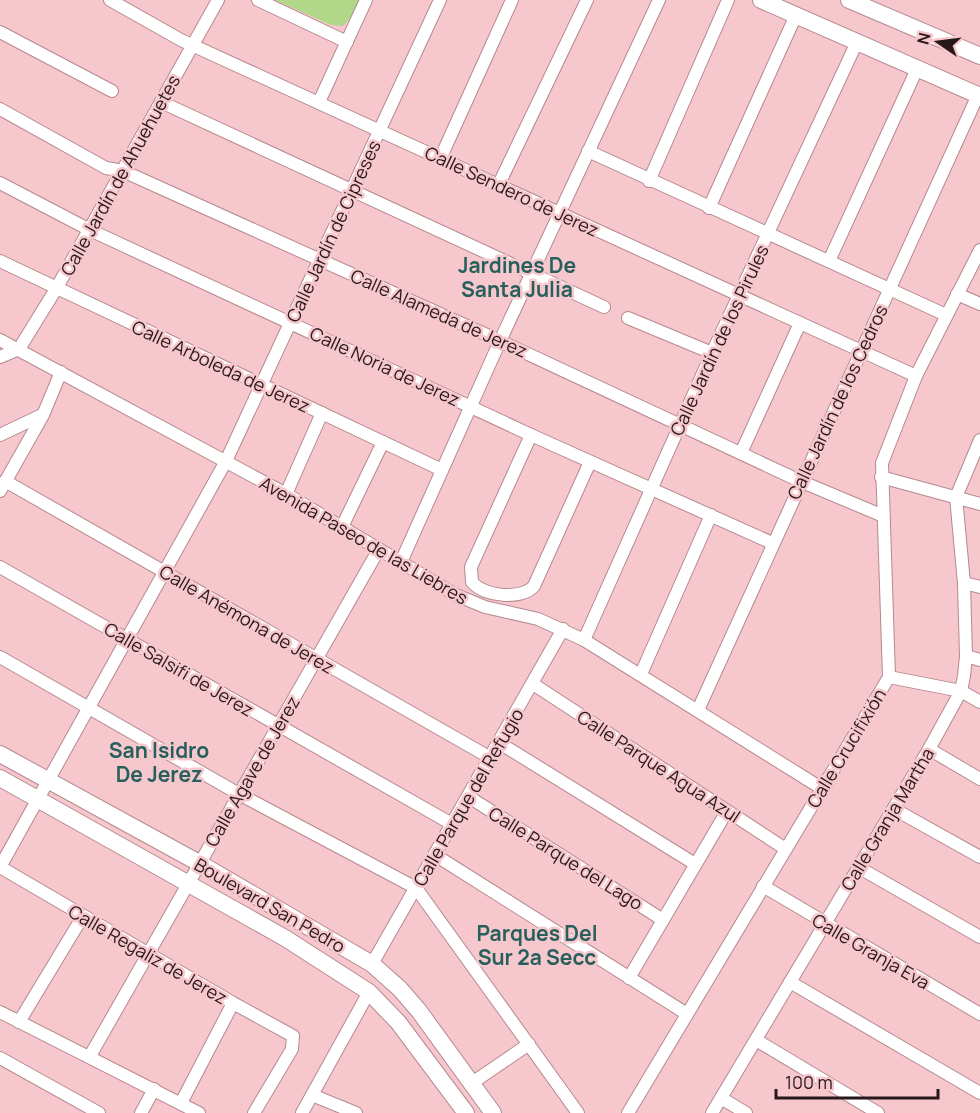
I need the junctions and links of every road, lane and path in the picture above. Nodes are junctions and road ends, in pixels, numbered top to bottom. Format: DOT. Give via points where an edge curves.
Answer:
graph roads {
  1 [pos="110,0"];
  2 [pos="218,0"];
  3 [pos="258,0"];
  4 [pos="366,0"];
  5 [pos="440,0"];
  6 [pos="513,0"];
  7 [pos="587,0"];
  8 [pos="659,0"];
  9 [pos="728,0"];
  10 [pos="760,0"];
  11 [pos="849,0"];
  12 [pos="796,15"];
  13 [pos="0,32"];
  14 [pos="347,42"];
  15 [pos="857,42"];
  16 [pos="193,45"];
  17 [pos="980,56"];
  18 [pos="917,69"];
  19 [pos="112,91"];
  20 [pos="979,95"];
  21 [pos="161,102"];
  22 [pos="319,102"];
  23 [pos="0,109"];
  24 [pos="379,131"];
  25 [pos="588,151"];
  26 [pos="441,157"];
  27 [pos="123,171"];
  28 [pos="649,181"];
  29 [pos="0,183"];
  30 [pos="499,184"];
  31 [pos="354,190"];
  32 [pos="709,208"];
  33 [pos="560,213"];
  34 [pos="90,230"];
  35 [pos="768,234"];
  36 [pos="980,250"];
  37 [pos="321,260"];
  38 [pos="0,261"];
  39 [pos="829,261"];
  40 [pos="532,273"];
  41 [pos="56,289"];
  42 [pos="889,290"];
  43 [pos="957,294"];
  44 [pos="740,296"];
  45 [pos="980,304"];
  46 [pos="604,307"];
  47 [pos="946,315"];
  48 [pos="628,318"];
  49 [pos="290,322"];
  50 [pos="800,323"];
  51 [pos="0,339"];
  52 [pos="500,341"];
  53 [pos="19,349"];
  54 [pos="861,350"];
  55 [pos="712,353"];
  56 [pos="0,357"];
  57 [pos="61,372"];
  58 [pos="916,376"];
  59 [pos="263,384"];
  60 [pos="470,406"];
  61 [pos="322,413"];
  62 [pos="43,415"];
  63 [pos="680,425"];
  64 [pos="0,435"];
  65 [pos="531,435"];
  66 [pos="980,440"];
  67 [pos="383,442"];
  68 [pos="741,453"];
  69 [pos="226,461"];
  70 [pos="590,462"];
  71 [pos="442,470"];
  72 [pos="881,477"];
  73 [pos="800,481"];
  74 [pos="2,486"];
  75 [pos="652,489"];
  76 [pos="286,494"];
  77 [pos="956,497"];
  78 [pos="980,504"];
  79 [pos="711,515"];
  80 [pos="881,515"];
  81 [pos="341,529"];
  82 [pos="772,543"];
  83 [pos="378,549"];
  84 [pos="401,562"];
  85 [pos="0,567"];
  86 [pos="165,572"];
  87 [pos="964,583"];
  88 [pos="980,587"];
  89 [pos="563,629"];
  90 [pos="126,638"];
  91 [pos="584,640"];
  92 [pos="966,656"];
  93 [pos="0,657"];
  94 [pos="316,659"];
  95 [pos="980,660"];
  96 [pos="641,674"];
  97 [pos="889,677"];
  98 [pos="533,684"];
  99 [pos="961,691"];
  100 [pos="980,702"];
  101 [pos="89,708"];
  102 [pos="698,710"];
  103 [pos="278,727"];
  104 [pos="498,742"];
  105 [pos="929,749"];
  106 [pos="0,754"];
  107 [pos="489,757"];
  108 [pos="0,778"];
  109 [pos="980,779"];
  110 [pos="50,780"];
  111 [pos="821,789"];
  112 [pos="239,794"];
  113 [pos="469,796"];
  114 [pos="39,799"];
  115 [pos="894,809"];
  116 [pos="727,811"];
  117 [pos="452,824"];
  118 [pos="784,848"];
  119 [pos="435,855"];
  120 [pos="980,857"];
  121 [pos="200,864"];
  122 [pos="695,864"];
  123 [pos="0,867"];
  124 [pos="858,867"];
  125 [pos="188,885"];
  126 [pos="763,886"];
  127 [pos="416,888"];
  128 [pos="83,916"];
  129 [pos="663,920"];
  130 [pos="824,923"];
  131 [pos="980,937"];
  132 [pos="148,953"];
  133 [pos="372,964"];
  134 [pos="629,978"];
  135 [pos="790,982"];
  136 [pos="369,992"];
  137 [pos="232,1003"];
  138 [pos="0,1012"];
  139 [pos="687,1014"];
  140 [pos="980,1014"];
  141 [pos="19,1022"];
  142 [pos="756,1040"];
  143 [pos="530,1044"];
  144 [pos="90,1056"];
  145 [pos="0,1058"];
  146 [pos="472,1083"];
  147 [pos="154,1089"];
  148 [pos="980,1093"];
  149 [pos="312,1095"];
  150 [pos="721,1098"];
  151 [pos="182,1102"];
  152 [pos="99,1113"];
  153 [pos="141,1113"];
  154 [pos="199,1113"];
  155 [pos="255,1113"];
  156 [pos="302,1113"];
  157 [pos="356,1113"];
  158 [pos="466,1113"];
  159 [pos="493,1113"];
  160 [pos="578,1113"];
  161 [pos="628,1113"];
  162 [pos="712,1113"];
  163 [pos="746,1113"];
  164 [pos="878,1113"];
  1 -- 16 [label="street, Calle Sendero de Jerez"];
  2 -- 16 [label="street, Calle Jardín de Ahuehuetes"];
  3 -- 14 [label="street"];
  4 -- 14 [label="street"];
  5 -- 24 [label="street, Calle Jardín de Cipreses"];
  6 -- 26 [label="street"];
  7 -- 30 [label="street"];
  8 -- 25 [label="street"];
  9 -- 28 [label="street"];
  10 -- 12 [label="street"];
  11 -- 17 [label="street"];
  12 -- 15 [label="street"];
  12 -- 32 [label="street"];
  13 -- 19 [label="street"];
  14 -- 22 [label="street"];
  15 -- 18 [label="street"];
  15 -- 35 [label="street, Calle Jardín de los Pirules"];
  16 -- 21 [label="street, Calle Jardín de Ahuehuetes"];
  16 -- 22 [label="street, Calle Sendero de Jerez"];
  18 -- 20 [label="street"];
  18 -- 39 [label="street"];
  20 -- 42 [label="street, Calle Jardín de los Cedros"];
  21 -- 27 [label="street, Calle Jardín de Ahuehuetes"];
  21 -- 31 [label="street"];
  22 -- 24 [label="street, Calle Sendero de Jerez"];
  23 -- 27 [label="street, Calle Alameda de Jerez" via="106,168"];
  24 -- 26 [label="street, Calle Sendero de Jerez"];
  24 -- 31 [label="street, Calle Jardín de Cipreses"];
  25 -- 28 [label="street"];
  25 -- 33 [label="street"];
  26 -- 30 [label="street, Calle Sendero de Jerez"];
  27 -- 34 [label="street, Calle Jardín de Ahuehuetes"];
  27 -- 37 [label="street, Calle Alameda de Jerez"];
  28 -- 32 [label="street"];
  29 -- 34 [label="street, Calle Noria de Jerez"];
  30 -- 33 [label="street, Calle Sendero de Jerez"];
  31 -- 37 [label="street, Calle Jardín de Cipreses"];
  31 -- 40 [label="street"];
  32 -- 35 [label="street"];
  33 -- 40 [label="street"];
  33 -- 44 [label="street, Calle Sendero de Jerez"];
  34 -- 41 [label="street, Calle Jardín de Ahuehuetes"];
  34 -- 49 [label="street, Calle Noria de Jerez"];
  35 -- 39 [label="street"];
  35 -- 44 [label="street, Calle Jardín de los Pirules"];
  36 -- 43 [label="street, Calle Crucifixión"];
  37 -- 49 [label="street, Calle Jardín de Cipreses"];
  37 -- 52 [label="street, Calle Alameda de Jerez"];
  38 -- 41 [label="street, Calle Arboleda de Jerez"];
  39 -- 42 [label="street"];
  40 -- 46 [label="street"];
  40 -- 52 [label="street"];
  41 -- 53 [label="street, Calle Jardín de Ahuehuetes"];
  41 -- 59 [label="street, Calle Arboleda de Jerez"];
  42 -- 47 [label="street"];
  42 -- 54 [label="street, Calle Jardín de los Cedros"];
  43 -- 45 [label="street"];
  43 -- 47 [label="street, Calle Crucifixión"];
  44 -- 50 [label="street, Calle Sendero de Jerez"];
  44 -- 55 [label="street, Calle Jardín de los Pirules"];
  47 -- 58 [label="street, Calle Crucifixión"];
  48 -- 55 [label="street"];
  49 -- 59 [label="street, Calle Jardín de Cipreses"];
  49 -- 60 [label="street, Calle Noria de Jerez"];
  50 -- 54 [label="street, Calle Sendero de Jerez"];
  50 -- 68 [label="street"];
  51 -- 53 [label="street, Avenida Paseo de las Liebres"];
  52 -- 60 [label="street"];
  52 -- 63 [label="street, Calle Alameda de Jerez"];
  53 -- 56 [label="street"];
  53 -- 57 [label="street, Avenida Paseo de las Liebres"];
  54 -- 58 [label="street, Calle Sendero de Jerez"];
  54 -- 73 [label="street, Calle Jardín de los Cedros"];
  55 -- 63 [label="street, Calle Jardín de los Pirules"];
  57 -- 62 [label="street"];
  57 -- 69 [label="street, Avenida Paseo de las Liebres"];
  58 -- 72 [label="street, Calle Crucifixión" via="884,452"];
  59 -- 61 [label="street, Calle Arboleda de Jerez"];
  59 -- 69 [label="street, Calle Jardín de Cipreses"];
  60 -- 65 [label="street, Calle Noria de Jerez"];
  60 -- 71 [label="street"];
  61 -- 67 [label="street, Calle Arboleda de Jerez"];
  61 -- 76 [label="street"];
  62 -- 64 [label="street"];
  62 -- 74 [label="street"];
  63 -- 68 [label="street, Calle Alameda de Jerez"];
  63 -- 75 [label="street, Calle Jardín de los Pirules"];
  65 -- 70 [label="street, Calle Noria de Jerez"];
  65 -- 70 [label="street" via="471,567 472,582 482,590 517,595 530,591"];
  66 -- 77 [label="street"];
  67 -- 71 [label="street, Calle Arboleda de Jerez"];
  67 -- 81 [label="street"];
  68 -- 73 [label="street, Calle Alameda de Jerez"];
  69 -- 76 [label="street, Avenida Paseo de las Liebres"];
  69 -- 86 [label="street, Calle Jardín de Cipreses"];
  70 -- 75 [label="street, Calle Noria de Jerez"];
  71 -- 84 [label="street"];
  72 -- 77 [label="street"];
  72 -- 80 [label="street, Calle Crucifixión"];
  73 -- 80 [label="street, Calle Alameda de Jerez"];
  73 -- 82 [label="street, Calle Jardín de los Cedros"];
  74 -- 86 [label="street, Calle Anémona de Jerez"];
  75 -- 79 [label="street, Calle Noria de Jerez"];
  75 -- 91 [label="street, Calle Jardín de los Pirules"];
  76 -- 81 [label="street, Avenida Paseo de las Liebres"];
  77 -- 78 [label="street"];
  77 -- 87 [label="street, Calle Granja Martha"];
  79 -- 82 [label="street, Calle Noria de Jerez"];
  79 -- 96 [label="street"];
  80 -- 97 [label="street, Calle Crucifixión"];
  81 -- 83 [label="street, Avenida Paseo de las Liebres"];
  82 -- 102 [label="street, Calle Jardín de los Cedros"];
  83 -- 84 [label="street, Avenida Paseo de las Liebres"];
  83 -- 94 [label="street, Calle Agave de Jerez"];
  84 -- 89 [label="street, Avenida Paseo de las Liebres" via="469,601 531,616"];
  85 -- 90 [label="street, Calle Salsifi de Jerez"];
  86 -- 90 [label="street, Calle Jardín de Cipreses"];
  86 -- 94 [label="street, Calle Anémona de Jerez"];
  87 -- 88 [label="street"];
  87 -- 92 [label="street, Calle Granja Martha"];
  89 -- 91 [label="street, Avenida Paseo de las Liebres"];
  89 -- 98 [label="street, Calle Parque del Refugio"];
  90 -- 101 [label="street, Calle Jardín de Cipreses"];
  90 -- 103 [label="street, Calle Salsifi de Jerez"];
  91 -- 96 [label="street, Avenida Paseo de las Liebres"];
  92 -- 95 [label="street"];
  92 -- 99 [label="street, Calle Granja Martha"];
  93 -- 101 [label="street"];
  94 -- 103 [label="street, Calle Agave de Jerez"];
  94 -- 107 [label="street, Calle Anémona de Jerez"];
  96 -- 102 [label="street, Avenida Paseo de las Liebres"];
  97 -- 99 [label="street"];
  97 -- 111 [label="street, Calle Crucifixión"];
  98 -- 104 [label="street, Calle Parque del Refugio"];
  98 -- 116 [label="street, Calle Parque Agua Azul"];
  99 -- 100 [label="street"];
  99 -- 105 [label="street, Calle Granja Martha"];
  101 -- 110 [label="street, Calle Jardín de Cipreses"];
  101 -- 112 [label="street"];
  102 -- 111 [label="street, Avenida Paseo de las Liebres"];
  103 -- 112 [label="street, Calle Agave de Jerez"];
  103 -- 117 [label="street, Calle Salsifi de Jerez"];
  104 -- 107 [label="street, Calle Parque del Refugio"];
  104 -- 122 [label="street"];
  105 -- 109 [label="street"];
  105 -- 115 [label="street, Calle Granja Martha"];
  106 -- 110 [label="street, Boulevard San Pedro"];
  107 -- 113 [label="street, Calle Parque del Refugio"];
  108 -- 114 [label="street, Boulevard San Pedro"];
  110 -- 114 [label="street, Calle Jardín de Cipreses"];
  110 -- 121 [label="street, Boulevard San Pedro"];
  111 -- 118 [label="street, Calle Crucifixión"];
  112 -- 121 [label="street, Calle Agave de Jerez"];
  112 -- 127 [label="street"];
  113 -- 117 [label="street, Calle Parque del Refugio"];
  113 -- 129 [label="street, Calle Parque del Lago"];
  114 -- 123 [label="street, Calle Jardín de Cipreses"];
  114 -- 125 [label="street, Boulevard San Pedro"];
  115 -- 120 [label="street"];
  115 -- 124 [label="street, Calle Granja Martha"];
  116 -- 118 [label="street, Calle Parque Agua Azul"];
  116 -- 122 [label="street"];
  117 -- 119 [label="street, Calle Parque del Refugio"];
  118 -- 126 [label="street, Calle Crucifixión"];
  119 -- 127 [label="street, Calle Parque del Refugio"];
  119 -- 134 [label="street"];
  121 -- 125 [label="street, Calle Agave de Jerez"];
  121 -- 133 [label="street, Boulevard San Pedro"];
  122 -- 129 [label="street"];
  123 -- 128 [label="street, Calle Regaliz de Jerez"];
  124 -- 130 [label="street, Calle Granja Martha"];
  124 -- 131 [label="street"];
  125 -- 132 [label="street, Calle Agave de Jerez"];
  125 -- 136 [label="street, Boulevard San Pedro" via="285,938"];
  126 -- 130 [label="street, Calle Granja Eva"];
  126 -- 139 [label="street, Calle Crucifixión"];
  127 -- 133 [label="street, Calle Parque del Refugio"];
  127 -- 143 [label="street"];
  128 -- 132 [label="street, Calle Regaliz de Jerez"];
  128 -- 141 [label="street"];
  129 -- 134 [label="street"];
  130 -- 135 [label="street, Calle Granja Martha"];
  130 -- 140 [label="street, Calle Granja Eva"];
  132 -- 137 [label="street, Calle Regaliz de Jerez"];
  132 -- 144 [label="street, Calle Agave de Jerez"];
  133 -- 146 [label="street, Boulevard San Pedro" via="419,1011"];
  134 -- 139 [label="street"];
  135 -- 142 [label="street, Calle Granja Martha"];
  135 -- 148 [label="street"];
  136 -- 149 [label="street"];
  136 -- 158 [label="street, Boulevard San Pedro" via="398,1022"];
  137 -- 151 [label="street"];
  137 -- 155 [label="street, Calle Regaliz de Jerez" via="289,1032 295,1040"];
  138 -- 141 [label="street"];
  139 -- 161 [label="street, Calle Crucifixión"];
  141 -- 144 [label="street"];
  142 -- 150 [label="street, Calle Granja Martha"];
  142 -- 164 [label="street"];
  143 -- 146 [label="street"];
  143 -- 160 [label="street"];
  144 -- 147 [label="street"];
  145 -- 152 [label="street"];
  146 -- 159 [label="street, Boulevard San Pedro"];
  147 -- 151 [label="street"];
  147 -- 153 [label="street"];
  149 -- 156 [label="street"];
  149 -- 157 [label="street"];
  150 -- 162 [label="street, Calle Granja Martha"];
  150 -- 163 [label="street"];
  151 -- 154 [label="street"];
}
